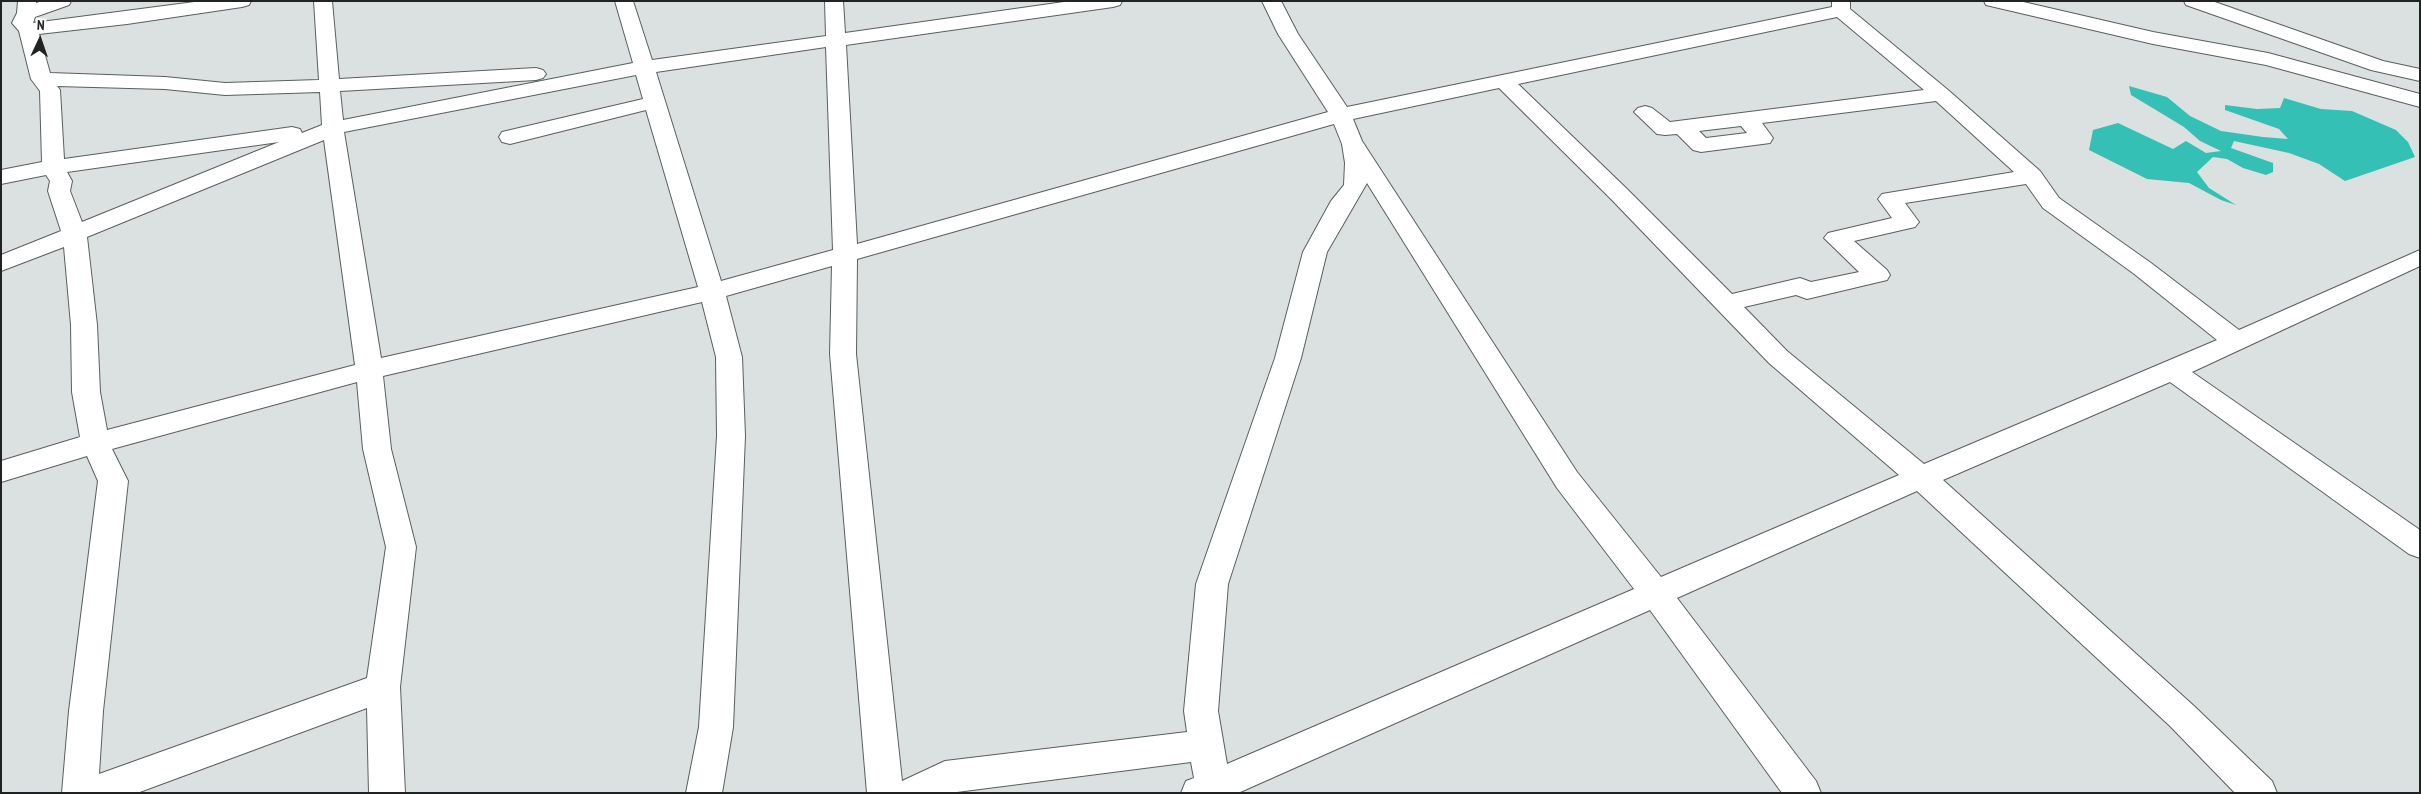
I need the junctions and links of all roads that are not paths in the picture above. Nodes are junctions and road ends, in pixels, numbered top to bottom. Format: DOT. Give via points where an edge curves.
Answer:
graph roads {
  1 [pos="62,1"];
  2 [pos="242,1"];
  3 [pos="323,1"];
  4 [pos="624,1"];
  5 [pos="834,1"];
  6 [pos="1112,1"];
  7 [pos="1271,1"];
  8 [pos="1993,1"];
  9 [pos="2193,1"];
  10 [pos="1841,6"];
  11 [pos="21,19"];
  12 [pos="836,41"];
  13 [pos="645,67"];
  14 [pos="2417,73"];
  15 [pos="42,79"];
  16 [pos="1503,81"];
  17 [pos="329,86"];
  18 [pos="1941,94"];
  19 [pos="2420,101"];
  20 [pos="655,102"];
  21 [pos="1646,112"];
  22 [pos="334,128"];
  23 [pos="1346,128"];
  24 [pos="510,137"];
  25 [pos="53,167"];
  26 [pos="2032,176"];
  27 [pos="1,177"];
  28 [pos="74,235"];
  29 [pos="845,253"];
  30 [pos="2420,257"];
  31 [pos="1,264"];
  32 [pos="712,292"];
  33 [pos="1726,304"];
  34 [pos="2237,342"];
  35 [pos="370,370"];
  36 [pos="2172,371"];
  37 [pos="95,443"];
  38 [pos="1,472"];
  39 [pos="1921,477"];
  40 [pos="2420,546"];
  41 [pos="1655,593"];
  42 [pos="383,687"];
  43 [pos="1207,745"];
  44 [pos="1209,791"];
  45 [pos="80,793"];
  46 [pos="92,793"];
  47 [pos="387,793"];
  48 [pos="704,793"];
  49 [pos="885,793"];
  50 [pos="913,793"];
  51 [pos="1803,793"];
  52 [pos="2259,793"];
  1 -- 11 [label="street"];
  2 -- 11 [label="street" via="128,18"];
  3 -- 17 [label="street"];
  4 -- 13 [label="street"];
  5 -- 12 [label="street"];
  6 -- 12 [label="street"];
  7 -- 23 [label="street"];
  8 -- 19 [label="street" via="2153,38 2268,59"];
  9 -- 14 [label="street" via="2378,66"];
  10 -- 16 [label="street"];
  10 -- 18 [label="street"];
  11 -- 15 [label="street"];
  12 -- 13 [label="street"];
  12 -- 29 [label="street"];
  13 -- 17 [label="street"];
  13 -- 20 [label="street"];
  13 -- 22 [label="street"];
  15 -- 17 [label="street" via="165,83 225,89"];
  15 -- 25 [label="street" via="50,90"];
  16 -- 23 [label="street"];
  16 -- 33 [label="street"];
  17 -- 22 [label="street"];
  18 -- 21 [label="street" via="1747,119 1762,138 1701,145 1682,127 1665,129"];
  18 -- 26 [label="street"];
  20 -- 24 [label="street"];
  20 -- 32 [label="street"];
  22 -- 25 [label="street"];
  22 -- 28 [label="street"];
  22 -- 35 [label="street"];
  23 -- 29 [label="street"];
  23 -- 41 [label="street" via="1567,480"];
  23 -- 43 [label="street" via="1356,163 1355,186 1315,252 1288,358 1212,584 1201,711"];
  25 -- 27 [label="street"];
  25 -- 28 [label="street" via="61,181 59,191"];
  26 -- 33 [label="street" via="1890,199 1907,222 1836,238 1878,275 1807,291 1800,286"];
  26 -- 34 [label="street" via="2051,203"];
  28 -- 31 [label="street"];
  28 -- 37 [label="street" via="84,324 86,392"];
  29 -- 32 [label="street"];
  29 -- 49 [label="street" via="843,354"];
  30 -- 34 [label="street"];
  32 -- 35 [label="street"];
  32 -- 48 [label="street" via="729,357 731,436 716,727"];
  33 -- 39 [label="street" via="1778,357"];
  34 -- 36 [label="street"];
  35 -- 37 [label="street"];
  35 -- 42 [label="street" via="377,449 400,547"];
  36 -- 39 [label="street"];
  36 -- 40 [label="street"];
  37 -- 38 [label="street"];
  37 -- 45 [label="street" via="113,481 86,711"];
  39 -- 41 [label="street"];
  39 -- 52 [label="street" via="2182,716"];
  41 -- 44 [label="street"];
  41 -- 51 [label="street"];
  42 -- 46 [label="street"];
  42 -- 47 [label="street"];
  43 -- 44 [label="street"];
  43 -- 50 [label="street" via="945,777"];
}
